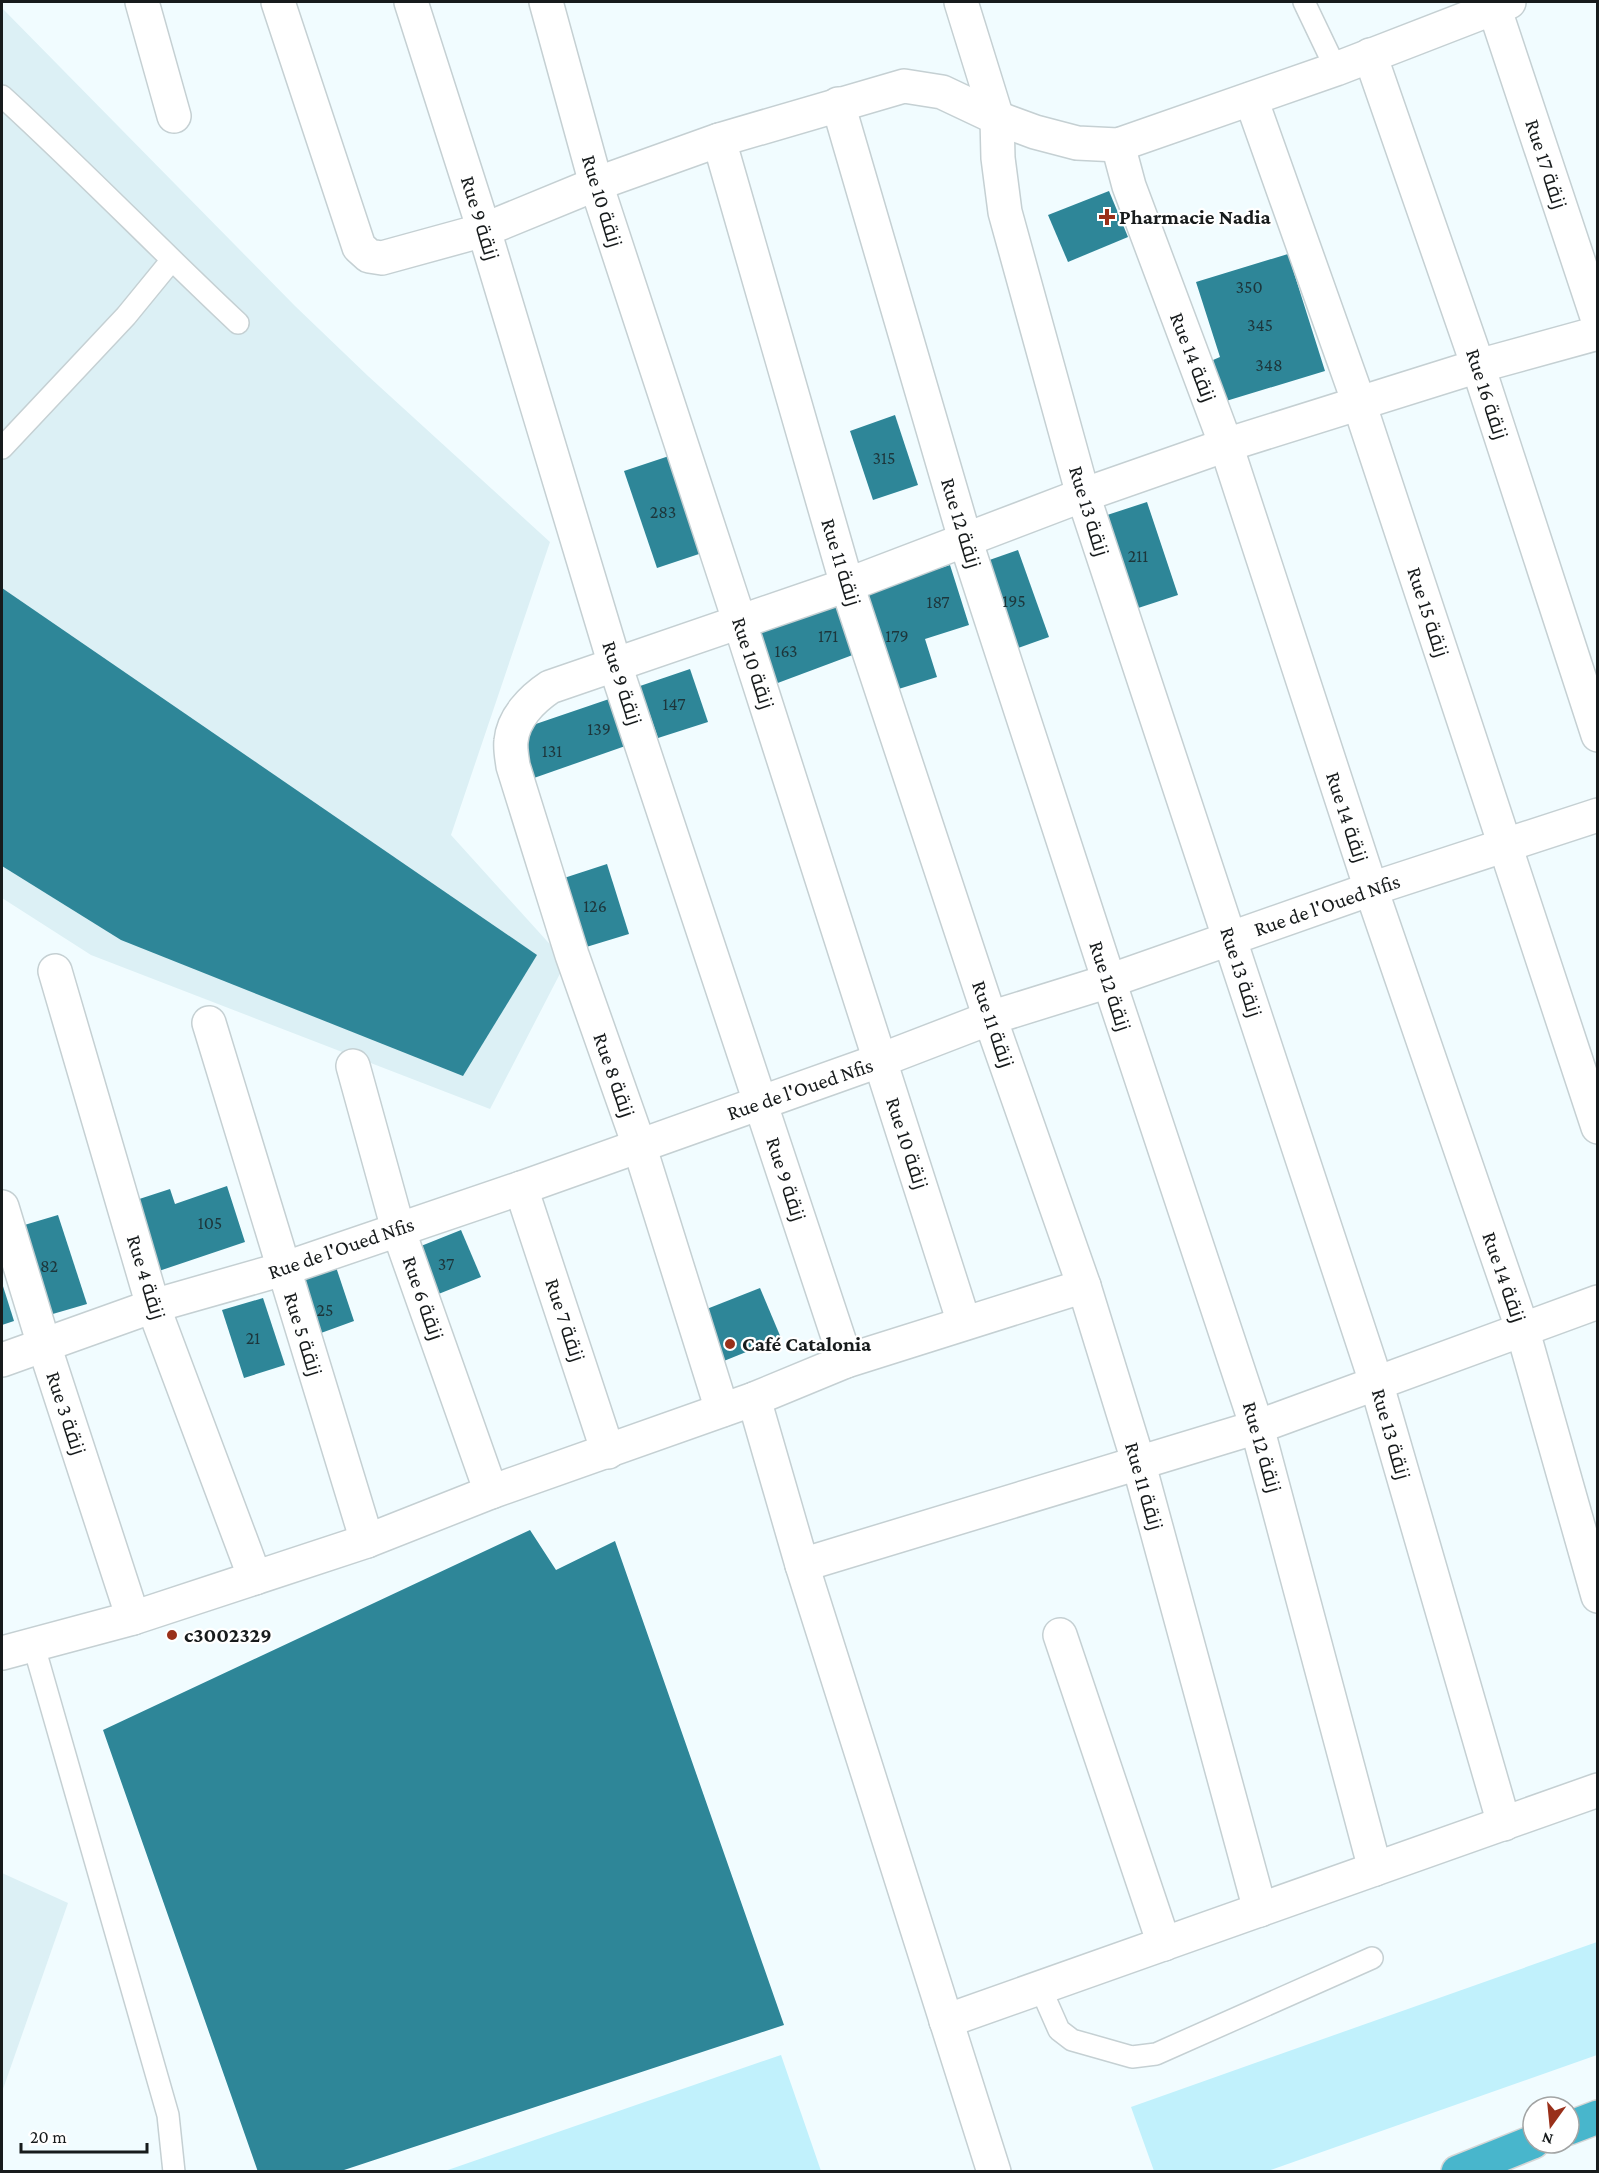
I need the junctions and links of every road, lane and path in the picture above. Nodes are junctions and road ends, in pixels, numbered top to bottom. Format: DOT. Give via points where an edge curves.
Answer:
graph roads {
  1 [pos="142,2"];
  2 [pos="278,2"];
  3 [pos="411,2"];
  4 [pos="546,2"];
  5 [pos="961,2"];
  6 [pos="1304,2"];
  7 [pos="1502,4"];
  8 [pos="1370,56"];
  9 [pos="1336,69"];
  10 [pos="2,96"];
  11 [pos="1251,99"];
  12 [pos="838,104"];
  13 [pos="174,117"];
  14 [pos="998,117"];
  15 [pos="719,140"];
  16 [pos="1118,146"];
  17 [pos="596,184"];
  18 [pos="484,230"];
  19 [pos="171,261"];
  20 [pos="1598,320"];
  21 [pos="238,323"];
  22 [pos="1598,333"];
  23 [pos="1478,366"];
  24 [pos="1359,403"];
  25 [pos="1226,445"];
  26 [pos="2,448"];
  27 [pos="1083,495"];
  28 [pos="965,539"];
  29 [pos="847,585"];
  30 [pos="739,621"];
  31 [pos="615,665"];
  32 [pos="1598,735"];
  33 [pos="1598,815"];
  34 [pos="1505,845"];
  35 [pos="1371,889"];
  36 [pos="1230,938"];
  37 [pos="55,971"];
  38 [pos="1108,981"];
  39 [pos="990,1018"];
  40 [pos="209,1023"];
  41 [pos="881,1060"];
  42 [pos="353,1066"];
  43 [pos="761,1103"];
  44 [pos="1598,1127"];
  45 [pos="639,1145"];
  46 [pos="521,1188"];
  47 [pos="2,1207"];
  48 [pos="398,1229"];
  49 [pos="283,1269"];
  50 [pos="1084,1286"];
  51 [pos="1598,1302"];
  52 [pos="153,1306"];
  53 [pos="964,1323"];
  54 [pos="1522,1328"];
  55 [pos="44,1346"];
  56 [pos="2,1360"];
  57 [pos="846,1361"];
  58 [pos="1376,1382"];
  59 [pos="754,1399"];
  60 [pos="722,1410"];
  61 [pos="1257,1426"];
  62 [pos="608,1452"];
  63 [pos="1138,1461"];
  64 [pos="491,1492"];
  65 [pos="367,1541"];
  66 [pos="802,1565"];
  67 [pos="255,1578"];
  68 [pos="1598,1596"];
  69 [pos="133,1617"];
  70 [pos="1060,1635"];
  71 [pos="10,1647"];
  72 [pos="1598,1791"];
  73 [pos="1504,1824"];
  74 [pos="1375,1869"];
  75 [pos="1260,1910"];
  76 [pos="1164,1944"];
  77 [pos="1372,1958"];
  78 [pos="1040,1987"];
  79 [pos="946,2021"];
  80 [pos="1598,2117"];
  81 [pos="1581,2123"];
  82 [pos="1521,2147"];
  83 [pos="174,2172"];
  84 [pos="994,2172"];
  85 [pos="1458,2172"];
  1 -- 13 [label="street"];
  2 -- 18 [label="street" via="359,247 369,256 382,258"];
  3 -- 18 [label="street, Rue 9 زنقة"];
  4 -- 17 [label="street, Rue 10 زنقة"];
  5 -- 14 [label="street, Rue 13 زنقة"];
  6 -- 9 [label="lane"];
  7 -- 8 [label="street"];
  7 -- 20 [label="street, Rue 17 زنقة"];
  8 -- 9 [label="street"];
  8 -- 23 [label="street, Rue 16 زنقة"];
  9 -- 11 [label="street"];
  10 -- 19 [label="lane"];
  11 -- 16 [label="street"];
  11 -- 24 [label="street, Rue 15 زنقة"];
  12 -- 14 [label="street" via="904,86 942,92"];
  12 -- 15 [label="street"];
  12 -- 28 [label="street, Rue 12 زنقة"];
  14 -- 16 [label="street" via="1077,143"];
  14 -- 27 [label="street, Rue 13 زنقة" via="998,158 1005,212"];
  15 -- 17 [label="street"];
  15 -- 29 [label="street, Rue 11 زنقة"];
  16 -- 25 [label="street, Rue 14 زنقة" via="1129,186"];
  17 -- 18 [label="street"];
  17 -- 30 [label="street, Rue 10 زنقة"];
  18 -- 31 [label="street, Rue 9 زنقة"];
  19 -- 21 [label="lane"];
  19 -- 26 [label="lane" via="126,316"];
  22 -- 23 [label="street"];
  23 -- 24 [label="street"];
  23 -- 32 [label="street, Rue 16 زنقة"];
  24 -- 25 [label="street"];
  24 -- 34 [label="street, Rue 15 زنقة"];
  25 -- 27 [label="street"];
  25 -- 35 [label="street, Rue 14 زنقة"];
  27 -- 28 [label="street"];
  27 -- 36 [label="street, Rue 13 زنقة"];
  28 -- 29 [label="street"];
  28 -- 38 [label="street, Rue 12 زنقة"];
  29 -- 30 [label="street"];
  29 -- 39 [label="street, Rue 11 زنقة"];
  30 -- 31 [label="street"];
  30 -- 41 [label="street, Rue 10 زنقة"];
  31 -- 43 [label="street, Rue 9 زنقة"];
  31 -- 45 [label="street, Rue 8 زنقة" via="550,687 534,698 521,715 511,740 513,766 568,944"];
  33 -- 34 [label="street, Rue de l'Oued Nfis"];
  34 -- 35 [label="street, Rue de l'Oued Nfis"];
  34 -- 44 [label="street, Rue 15 زنقة"];
  35 -- 36 [label="street, Rue de l'Oued Nfis"];
  35 -- 54 [label="street, Rue 14 زنقة"];
  36 -- 38 [label="street, Rue de l'Oued Nfis"];
  36 -- 58 [label="street, Rue 13 زنقة"];
  37 -- 52 [label="street, Rue 4 زنقة"];
  38 -- 39 [label="street, Rue de l'Oued Nfis"];
  38 -- 61 [label="street, Rue 12 زنقة"];
  39 -- 41 [label="street, Rue de l'Oued Nfis"];
  39 -- 50 [label="street, Rue 11 زنقة"];
  40 -- 49 [label="street, Rue 5 زنقة"];
  41 -- 43 [label="street, Rue de l'Oued Nfis"];
  41 -- 53 [label="street, Rue 10 زنقة"];
  42 -- 48 [label="street, Rue 6 زنقة"];
  43 -- 45 [label="street, Rue de l'Oued Nfis"];
  43 -- 57 [label="street, Rue 9 زنقة"];
  45 -- 46 [label="street, Rue de l'Oued Nfis"];
  45 -- 60 [label="street, Rue 8 زنقة"];
  46 -- 48 [label="street, Rue de l'Oued Nfis"];
  46 -- 62 [label="street, Rue 7 زنقة"];
  47 -- 55 [label="street, Rue 3 زنقة"];
  48 -- 49 [label="street, Rue de l'Oued Nfis"];
  48 -- 64 [label="street, Rue 6 زنقة"];
  49 -- 52 [label="street, Rue de l'Oued Nfis"];
  49 -- 65 [label="street, Rue 5 زنقة"];
  50 -- 53 [label="street"];
  50 -- 63 [label="street, Rue 11 زنقة"];
  51 -- 54 [label="street"];
  52 -- 55 [label="street, Rue de l'Oued Nfis"];
  52 -- 67 [label="street, Rue 4 زنقة"];
  53 -- 57 [label="street"];
  54 -- 58 [label="street"];
  54 -- 68 [label="street, Rue 14 زنقة"];
  55 -- 56 [label="street, Rue de l'Oued Nfis"];
  55 -- 69 [label="street, Rue 3 زنقة"];
  57 -- 59 [label="street"];
  58 -- 61 [label="street"];
  58 -- 73 [label="street, Rue 13 زنقة"];
  59 -- 60 [label="street"];
  59 -- 66 [label="street"];
  60 -- 62 [label="street"];
  61 -- 63 [label="street"];
  61 -- 74 [label="street, Rue 12 زنقة"];
  62 -- 64 [label="street"];
  63 -- 66 [label="street"];
  63 -- 75 [label="street, Rue 11 زنقة"];
  64 -- 65 [label="street"];
  65 -- 67 [label="street"];
  66 -- 79 [label="street"];
  67 -- 69 [label="street"];
  69 -- 71 [label="street"];
  70 -- 76 [label="street"];
  71 -- 83 [label="lane" via="168,2115"];
  72 -- 73 [label="street"];
  73 -- 74 [label="street"];
  74 -- 75 [label="street"];
  75 -- 76 [label="street"];
  76 -- 78 [label="street"];
  77 -- 78 [label="lane" via="1156,2054 1132,2057 1072,2040 1059,2031"];
  78 -- 79 [label="street"];
  79 -- 84 [label="street"];
  80 -- 81 [label="highway"];
  82 -- 85 [label="highway"];
}
